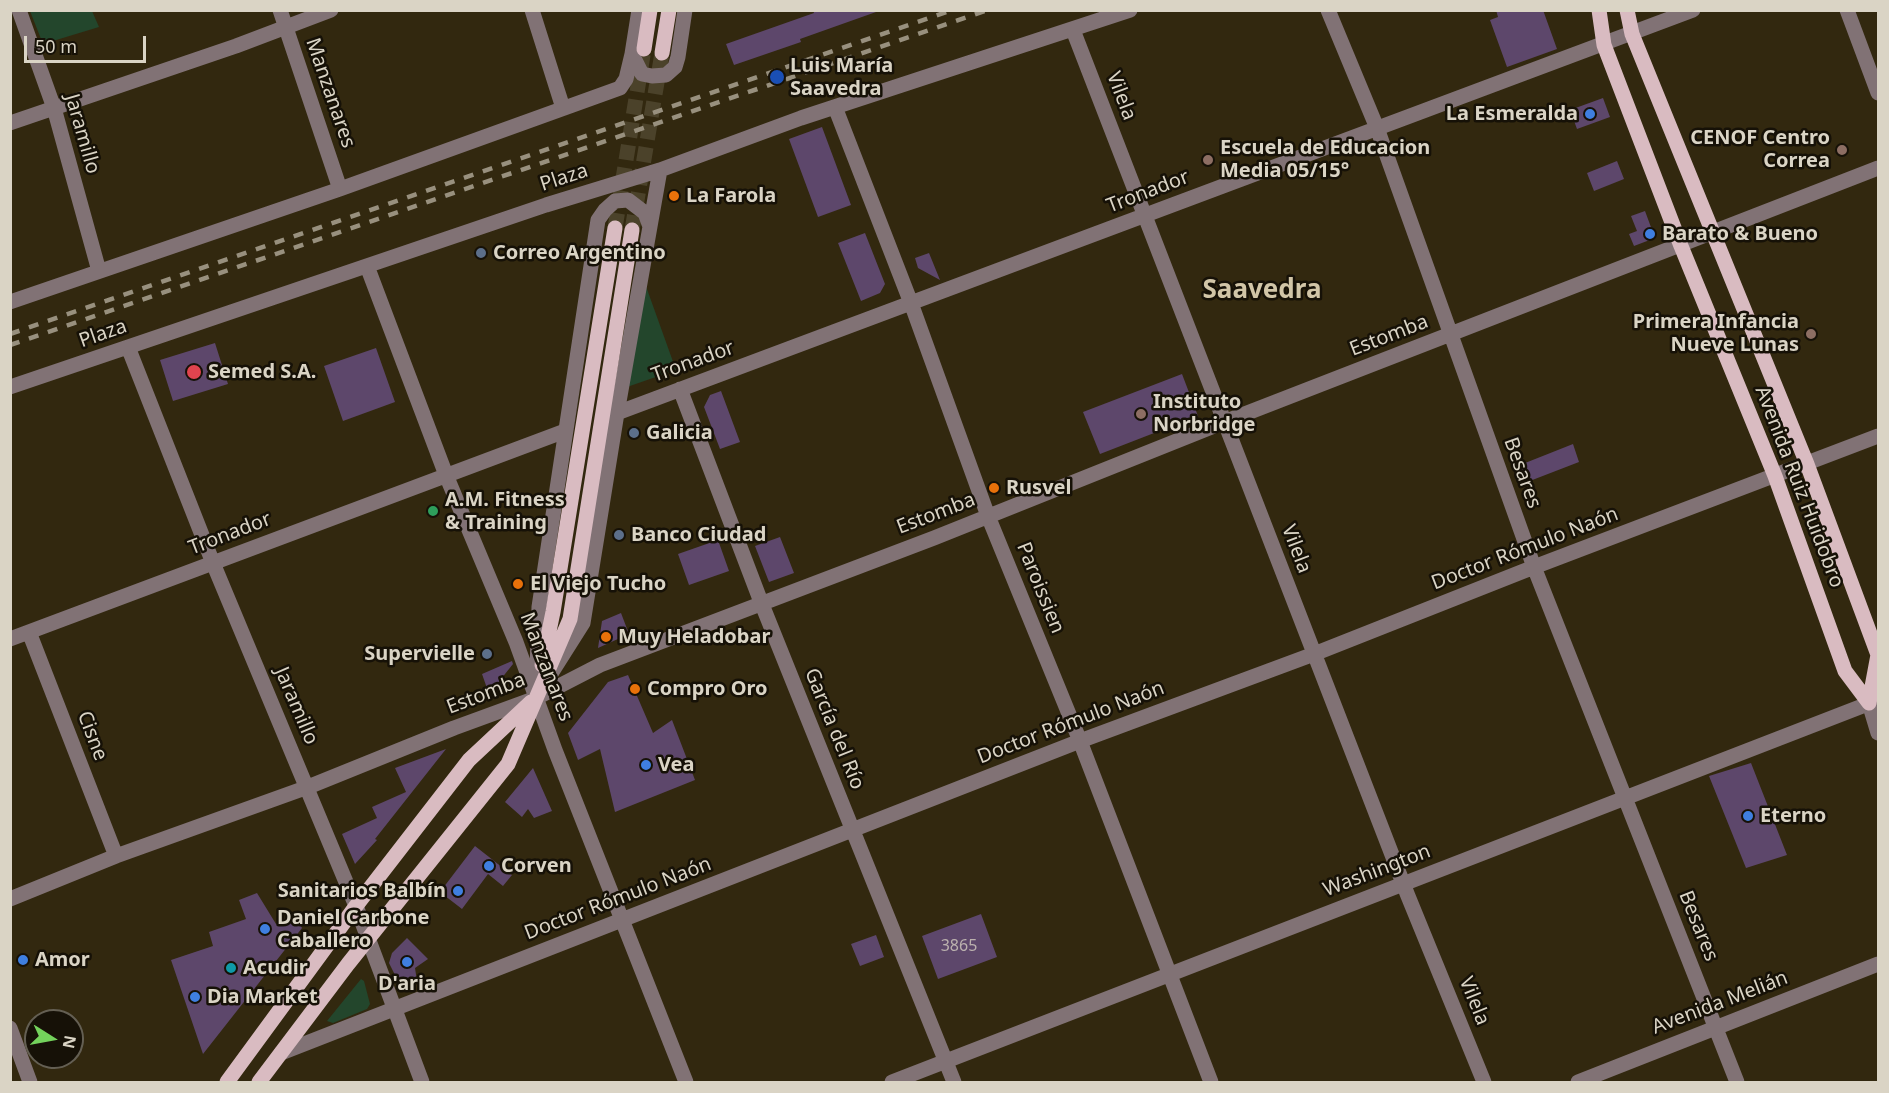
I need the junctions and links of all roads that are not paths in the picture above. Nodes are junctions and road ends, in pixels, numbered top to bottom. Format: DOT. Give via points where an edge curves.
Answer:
graph roads {
  1 [pos="19,10"];
  2 [pos="280,10"];
  3 [pos="331,10"];
  4 [pos="532,10"];
  5 [pos="639,10"];
  6 [pos="650,10"];
  7 [pos="669,10"];
  8 [pos="685,10"];
  9 [pos="1130,10"];
  10 [pos="1328,10"];
  11 [pos="1599,10"];
  12 [pos="1627,10"];
  13 [pos="1693,10"];
  14 [pos="1847,10"];
  15 [pos="285,26"];
  16 [pos="1072,30"];
  17 [pos="1632,34"];
  18 [pos="1604,45"];
  19 [pos="638,51"];
  20 [pos="662,53"];
  21 [pos="1878,93"];
  22 [pos="835,107"];
  23 [pos="54,108"];
  24 [pos="563,108"];
  25 [pos="10,123"];
  26 [pos="1377,128"];
  27 [pos="1878,168"];
  28 [pos="660,170"];
  29 [pos="340,189"];
  30 [pos="575,197"];
  31 [pos="1144,216"];
  32 [pos="598,220"];
  33 [pos="649,224"];
  34 [pos="615,228"];
  35 [pos="632,230"];
  36 [pos="1713,233"];
  37 [pos="1681,246"];
  38 [pos="367,266"];
  39 [pos="99,271"];
  40 [pos="10,302"];
  41 [pos="911,303"];
  42 [pos="1449,335"];
  43 [pos="128,347"];
  44 [pos="10,387"];
  45 [pos="680,390"];
  46 [pos="617,413"];
  47 [pos="1224,422"];
  48 [pos="565,430"];
  49 [pos="1878,436"];
  50 [pos="1807,464"];
  51 [pos="446,476"];
  52 [pos="1775,476"];
  53 [pos="988,516"];
  54 [pos="213,563"];
  55 [pos="1534,567"];
  56 [pos="761,602"];
  57 [pos="30,632"];
  58 [pos="10,639"];
  59 [pos="1314,654"];
  60 [pos="536,698"];
  61 [pos="1874,701"];
  62 [pos="1878,733"];
  63 [pos="1080,741"];
  64 [pos="308,787"];
  65 [pos="1624,797"];
  66 [pos="852,831"];
  67 [pos="116,856"];
  68 [pos="1403,883"];
  69 [pos="10,899"];
  70 [pos="356,906"];
  71 [pos="623,920"];
  72 [pos="368,939"];
  73 [pos="1878,964"];
  74 [pos="1170,975"];
  75 [pos="394,1009"];
  76 [pos="10,1028"];
  77 [pos="1715,1028"];
  78 [pos="281,1053"];
  79 [pos="945,1061"];
  80 [pos="30,1083"];
  81 [pos="226,1083"];
  82 [pos="259,1083"];
  83 [pos="422,1083"];
  84 [pos="686,1083"];
  85 [pos="892,1083"];
  86 [pos="954,1083"];
  87 [pos="1211,1083"];
  88 [pos="1484,1083"];
  89 [pos="1578,1083"];
  90 [pos="1737,1083"];
  1 -- 23 [label="street, Jaramillo"];
  2 -- 15 [label="street, Manzanares"];
  3 -- 15 [label="street"];
  4 -- 24 [label="street"];
  5 -- 19 [label="street"];
  6 -- 19 [label="main road"];
  7 -- 20 [label="main road"];
  8 -- 19 [label="street" via="678,57 675,67 666,75 642,74"];
  9 -- 16 [label="street, Plaza"];
  10 -- 26 [label="street, Besares"];
  11 -- 18 [label="main road, Avenida Ruiz Huidobro"];
  12 -- 17 [label="main road, Avenida Ruiz Huidobro"];
  13 -- 17 [label="street, Tronador"];
  14 -- 21 [label="street"];
  15 -- 23 [label="street"];
  15 -- 29 [label="street, Manzanares"];
  16 -- 22 [label="street, Plaza"];
  16 -- 31 [label="street, Vilela"];
  17 -- 18 [label="street, Tronador"];
  17 -- 36 [label="main road, Avenida Ruiz Huidobro"];
  18 -- 26 [label="street, Tronador"];
  18 -- 37 [label="main road, Avenida Ruiz Huidobro"];
  19 -- 24 [label="street" via="620,88"];
  22 -- 28 [label="street, Plaza"];
  22 -- 41 [label="street, Paroissien"];
  23 -- 25 [label="street"];
  23 -- 39 [label="street, Jaramillo"];
  24 -- 29 [label="street"];
  26 -- 31 [label="street, Tronador"];
  26 -- 42 [label="street, Besares"];
  27 -- 36 [label="street, Estomba"];
  28 -- 30 [label="street, Plaza"];
  28 -- 33 [label="street"];
  29 -- 39 [label="street"];
  30 -- 32 [label="street" via="592,205"];
  30 -- 38 [label="street, Plaza"];
  31 -- 41 [label="street, Tronador"];
  31 -- 47 [label="street, Vilela"];
  32 -- 33 [label="street" via="615,201 628,200 645,213"];
  32 -- 48 [label="street"];
  33 -- 46 [label="street"];
  34 -- 60 [label="main road" via="554,612"];
  35 -- 60 [label="main road" via="570,619"];
  36 -- 37 [label="street, Estomba"];
  36 -- 50 [label="main road, Avenida Ruiz Huidobro"];
  37 -- 42 [label="street, Estomba"];
  37 -- 52 [label="main road, Avenida Ruiz Huidobro"];
  38 -- 43 [label="street, Plaza"];
  38 -- 51 [label="street, Manzanares"];
  39 -- 40 [label="street"];
  41 -- 45 [label="street, Tronador"];
  41 -- 53 [label="street, Paroissien"];
  42 -- 47 [label="street, Estomba"];
  42 -- 55 [label="street, Besares"];
  43 -- 44 [label="street, Plaza"];
  43 -- 54 [label="street, Jaramillo"];
  45 -- 46 [label="street, Tronador"];
  45 -- 56 [label="street, García del Río"];
  46 -- 60 [label="street" via="583,623"];
  47 -- 53 [label="street, Estomba"];
  47 -- 59 [label="street, Vilela"];
  48 -- 51 [label="street, Tronador"];
  48 -- 60 [label="street" via="539,607"];
  49 -- 50 [label="street, Doctor Rómulo Naón"];
  50 -- 52 [label="street, Doctor Rómulo Naón"];
  50 -- 61 [label="main road, Avenida Ruiz Huidobro" via="1878,655"];
  51 -- 54 [label="street, Tronador"];
  51 -- 60 [label="street, Manzanares"];
  52 -- 55 [label="street, Doctor Rómulo Naón"];
  52 -- 61 [label="main road, Avenida Ruiz Huidobro" via="1845,671"];
  53 -- 56 [label="street, Estomba"];
  53 -- 63 [label="street, Paroissien"];
  54 -- 57 [label="street, Tronador"];
  54 -- 64 [label="street, Jaramillo"];
  55 -- 59 [label="street, Doctor Rómulo Naón"];
  55 -- 65 [label="street, Besares"];
  56 -- 60 [label="street, Estomba" via="600,665"];
  56 -- 66 [label="street, García del Río"];
  57 -- 58 [label="street, Tronador"];
  57 -- 67 [label="street, Cisne"];
  59 -- 63 [label="street, Doctor Rómulo Naón"];
  59 -- 68 [label="street, Vilela"];
  60 -- 64 [label="street, Estomba"];
  60 -- 70 [label="main road" via="469,760"];
  60 -- 71 [label="street, Manzanares"];
  60 -- 72 [label="main road" via="508,764"];
  61 -- 62 [label="street, Avenida Ruiz Huidobro"];
  61 -- 65 [label="street, Washington"];
  63 -- 66 [label="street, Doctor Rómulo Naón"];
  63 -- 74 [label="street, Paroissien"];
  64 -- 67 [label="street, Estomba"];
  64 -- 70 [label="street, Jaramillo"];
  65 -- 68 [label="street, Washington"];
  65 -- 77 [label="street, Besares"];
  66 -- 71 [label="street, Doctor Rómulo Naón"];
  66 -- 79 [label="street, García del Río"];
  67 -- 69 [label="street, Estomba"];
  68 -- 74 [label="street, Washington"];
  68 -- 88 [label="street, Vilela"];
  70 -- 72 [label="street, Jaramillo"];
  70 -- 81 [label="main road"];
  71 -- 75 [label="street, Doctor Rómulo Naón"];
  71 -- 84 [label="street, Manzanares"];
  72 -- 75 [label="street, Jaramillo"];
  72 -- 78 [label="main road"];
  73 -- 77 [label="street, Avenida Melián"];
  74 -- 79 [label="street, Washington"];
  74 -- 87 [label="street, Paroissien"];
  75 -- 78 [label="street, Doctor Rómulo Naón"];
  75 -- 83 [label="street, Jaramillo"];
  76 -- 80 [label="street"];
  77 -- 89 [label="street, Avenida Melián"];
  77 -- 90 [label="street, Besares"];
  78 -- 82 [label="main road"];
  79 -- 85 [label="street, Washington"];
  79 -- 86 [label="street, García del Río"];
}
